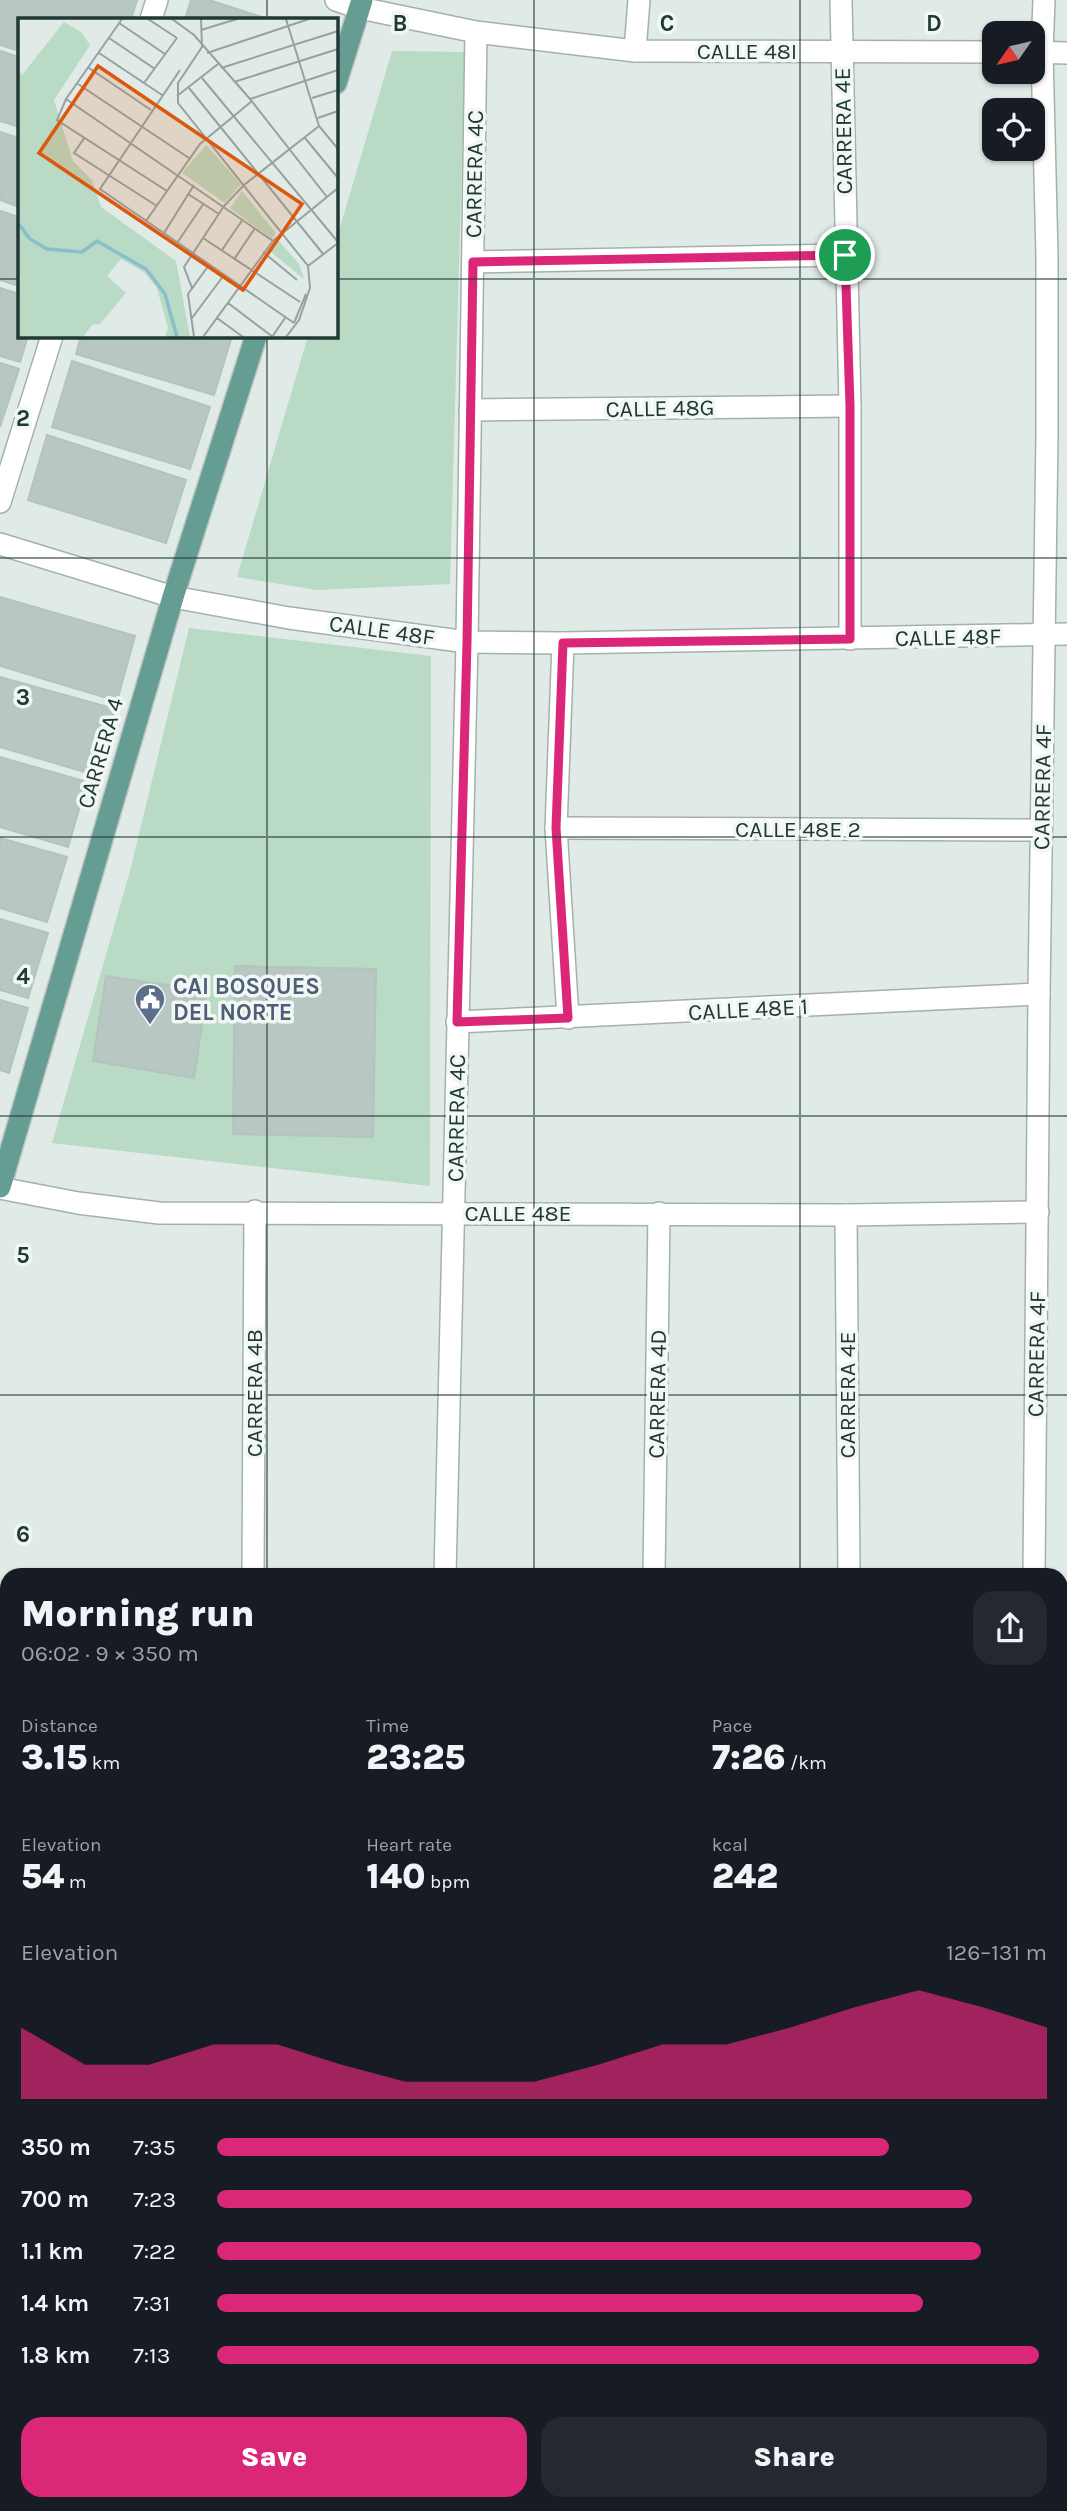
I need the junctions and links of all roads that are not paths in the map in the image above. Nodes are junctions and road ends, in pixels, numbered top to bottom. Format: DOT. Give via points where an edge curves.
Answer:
graph roads {
  1 [pos="157,0"];
  2 [pos="337,0"];
  3 [pos="639,0"];
  4 [pos="841,0"];
  5 [pos="1044,0"];
  6 [pos="361,4"];
  7 [pos="151,18"];
  8 [pos="1041,21"];
  9 [pos="476,32"];
  10 [pos="635,51"];
  11 [pos="841,51"];
  12 [pos="982,52"];
  13 [pos="1045,52"];
  14 [pos="1067,53"];
  15 [pos="338,77"];
  16 [pos="1040,84"];
  17 [pos="845,255"];
  18 [pos="1057,256"];
  19 [pos="473,262"];
  20 [pos="51,338"];
  21 [pos="255,338"];
  22 [pos="850,406"];
  23 [pos="470,410"];
  24 [pos="1057,435"];
  25 [pos="0,502"];
  26 [pos="0,544"];
  27 [pos="173,597"];
  28 [pos="1067,634"];
  29 [pos="1045,635"];
  30 [pos="850,639"];
  31 [pos="467,642"];
  32 [pos="563,643"];
  33 [pos="556,828"];
  34 [pos="1041,830"];
  35 [pos="1038,994"];
  36 [pos="568,1018"];
  37 [pos="457,1022"];
  38 [pos="0,1188"];
  39 [pos="256,1211"];
  40 [pos="1038,1212"];
  41 [pos="455,1213"];
  42 [pos="659,1213"];
  43 [pos="846,1215"];
  44 [pos="253,1568"];
  45 [pos="445,1568"];
  46 [pos="654,1568"];
  47 [pos="849,1568"];
  48 [pos="1034,1568"];
  1 -- 7 [label="street"];
  2 -- 6 [label="street, CALLE 48I"];
  3 -- 10 [label="street"];
  4 -- 11 [label="street, CARRERA 4E"];
  5 -- 8 [label="street, CARRERA 4F"];
  6 -- 9 [label="street, CALLE 48I"];
  6 -- 15 [label="main road"];
  9 -- 10 [label="street, CALLE 48I"];
  9 -- 19 [label="street, CARRERA 4C"];
  10 -- 11 [label="street, CALLE 48I"];
  11 -- 12 [label="street, CALLE 48I"];
  11 -- 17 [label="street, CARRERA 4E"];
  13 -- 14 [label="street"];
  16 -- 18 [label="street, CARRERA 4F"];
  17 -- 19 [label="street"];
  17 -- 22 [label="street, CARRERA 4E"];
  18 -- 24 [label="street, CARRERA 4F"];
  19 -- 23 [label="street, CARRERA 4C"];
  20 -- 25 [label="street"];
  21 -- 27 [label="main road, CARRERA 4"];
  22 -- 23 [label="street, CALLE 48G"];
  22 -- 30 [label="street, CARRERA 4E"];
  23 -- 31 [label="street, CARRERA 4C"];
  24 -- 29 [label="street, CARRERA 4F"];
  26 -- 27 [label="street, CALLE 48F"];
  27 -- 31 [label="street, CALLE 48F"];
  27 -- 38 [label="main road, CARRERA 4"];
  28 -- 29 [label="street, CALLE 48F"];
  29 -- 30 [label="street, CALLE 48F"];
  29 -- 34 [label="street, CARRERA 4F"];
  30 -- 32 [label="street, CALLE 48F"];
  31 -- 32 [label="street, CALLE 48F"];
  31 -- 37 [label="street, CARRERA 4C"];
  32 -- 33 [label="street"];
  33 -- 34 [label="street, CALLE 48E 2"];
  33 -- 36 [label="street"];
  34 -- 35 [label="street, CARRERA 4F"];
  35 -- 36 [label="street, CALLE 48E 1"];
  35 -- 40 [label="street, CARRERA 4F"];
  36 -- 37 [label="street, CALLE 48E 1"];
  37 -- 41 [label="street, CARRERA 4C"];
  38 -- 39 [label="street, CALLE 48E" via="159,1213"];
  39 -- 41 [label="street, CALLE 48E"];
  39 -- 44 [label="street, CARRERA 4B"];
  40 -- 43 [label="street, CALLE 48E"];
  40 -- 48 [label="street, CARRERA 4F"];
  41 -- 42 [label="street, CALLE 48E"];
  41 -- 45 [label="street, CARRERA 4C"];
  42 -- 43 [label="street, CALLE 48E"];
  42 -- 46 [label="street, CARRERA 4D"];
  43 -- 47 [label="street, CARRERA 4E"];
}
